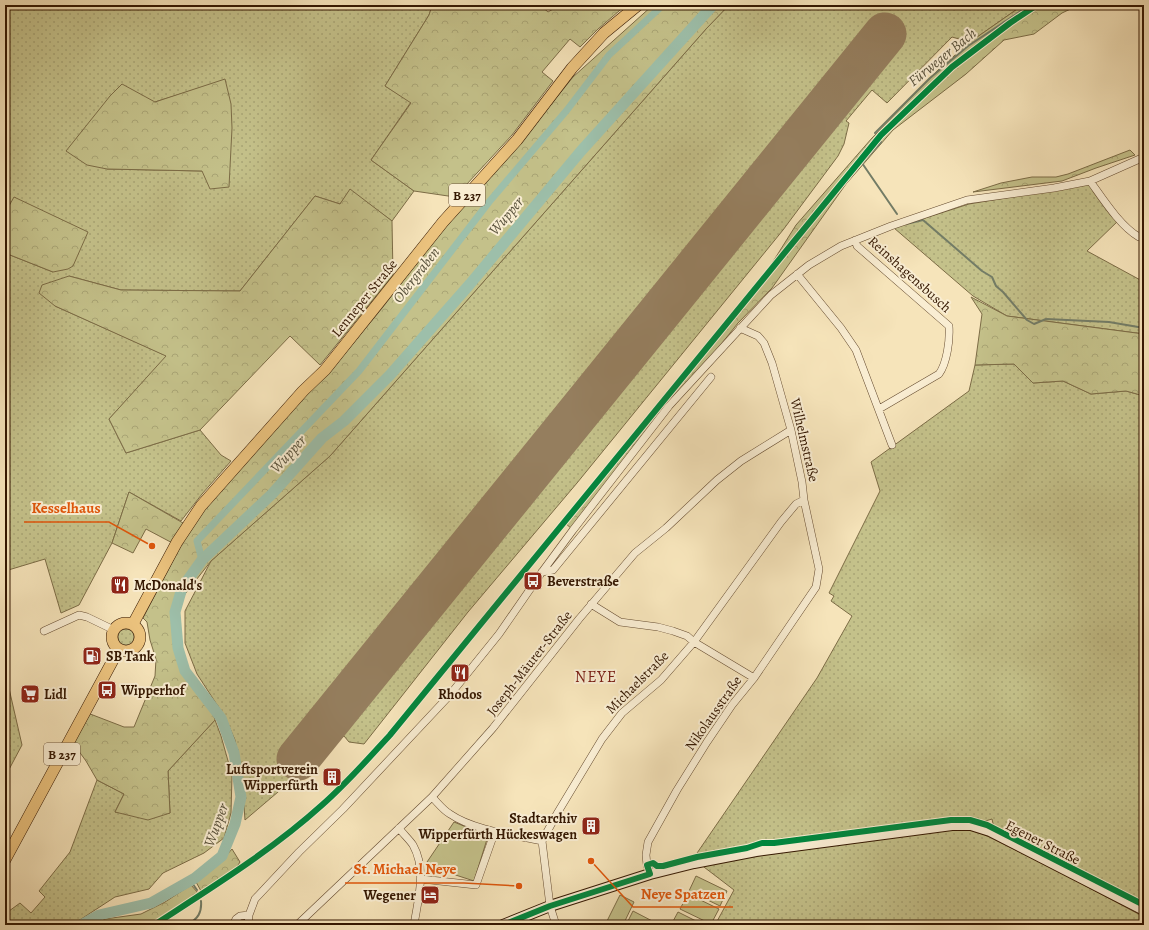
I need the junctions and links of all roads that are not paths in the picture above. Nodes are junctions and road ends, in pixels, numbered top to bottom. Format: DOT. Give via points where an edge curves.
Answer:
graph roads {
  1 [pos="638,5"];
  2 [pos="1144,157"];
  3 [pos="1090,181"];
  4 [pos="1144,233"];
  5 [pos="855,240"];
  6 [pos="797,274"];
  7 [pos="740,328"];
  8 [pos="711,377"];
  9 [pos="879,409"];
  10 [pos="791,430"];
  11 [pos="892,445"];
  12 [pos="804,500"];
  13 [pos="542,572"];
  14 [pos="819,573"];
  15 [pos="591,604"];
  16 [pos="133,624"];
  17 [pos="114,630"];
  18 [pos="44,631"];
  19 [pos="694,642"];
  20 [pos="119,649"];
  21 [pos="754,678"];
  22 [pos="432,797"];
  23 [pos="399,828"];
  24 [pos="495,830"];
  25 [pos="542,841"];
  26 [pos="5,860"];
  27 [pos="650,874"];
  28 [pos="421,879"];
  29 [pos="550,906"];
  30 [pos="1144,910"];
  31 [pos="249,915"];
  32 [pos="234,925"];
  33 [pos="248,925"];
  34 [pos="297,925"];
  35 [pos="414,925"];
  36 [pos="503,925"];
  37 [pos="556,925"];
  1 -- 16 [label="main road, Lenneper Straße / B 237" via="604,33 580,59 517,140 451,213 325,370 303,391 201,506 176,542"];
  2 -- 3 [label="street"];
  3 -- 4 [label="street" via="1130,231 1140,236"];
  3 -- 5 [label="street" via="967,200"];
  5 -- 6 [label="street"];
  5 -- 9 [label="street, Reinshagensbusch" via="857,246 949,326 950,336 943,368 939,374"];
  6 -- 7 [label="street" via="771,295"];
  6 -- 9 [label="street" via="856,350"];
  7 -- 10 [label="street, Wilhelmstraße" via="758,336 764,343"];
  7 -- 13 [label="street" via="669,406"];
  8 -- 13 [label="street" via="553,570"];
  9 -- 11 [label="street"];
  10 -- 12 [label="street, Wilhelmstraße"];
  10 -- 15 [label="street, Joseph-Mäurer-Straße" via="741,461 717,480 635,553"];
  12 -- 14 [label="street, Wilhelmstraße"];
  12 -- 19 [label="street, Michaelstraße" via="796,504 781,522"];
  13 -- 31 [label="street" via="499,634 449,696 255,900"];
  14 -- 21 [label="street, Nikolausstraße" via="816,587"];
  15 -- 19 [label="street" via="620,622 673,631 687,636"];
  15 -- 22 [label="street, Joseph-Mäurer-Straße" via="494,728"];
  16 -- 17 [label="main road" via="120,624"];
  16 -- 20 [label="main road" via="140,632 139,643 128,651"];
  17 -- 18 [label="street" via="79,615"];
  17 -- 20 [label="main road" via="112,638"];
  19 -- 21 [label="street"];
  19 -- 25 [label="street, Michaelstraße" via="661,680 622,713 602,739"];
  20 -- 26 [label="main road, B 237"];
  21 -- 27 [label="street, Nikolausstraße" via="705,744 648,842 646,855"];
  22 -- 23 [label="street, Joseph-Mäurer-Straße"];
  22 -- 24 [label="street" via="449,814 462,821"];
  23 -- 28 [label="street" via="412,844 420,861"];
  23 -- 34 [label="street, Joseph-Mäurer-Straße"];
  24 -- 25 [label="street"];
  24 -- 28 [label="street" via="476,885"];
  25 -- 29 [label="street"];
  27 -- 29 [label="street, Egener Straße"];
  27 -- 30 [label="street, Egener Straße" via="756,851 961,824 990,831"];
  28 -- 35 [label="street"];
  29 -- 36 [label="street, Egener Straße"];
  29 -- 37 [label="street"];
  31 -- 32 [label="street" via="240,916"];
  31 -- 33 [label="street"];
}
